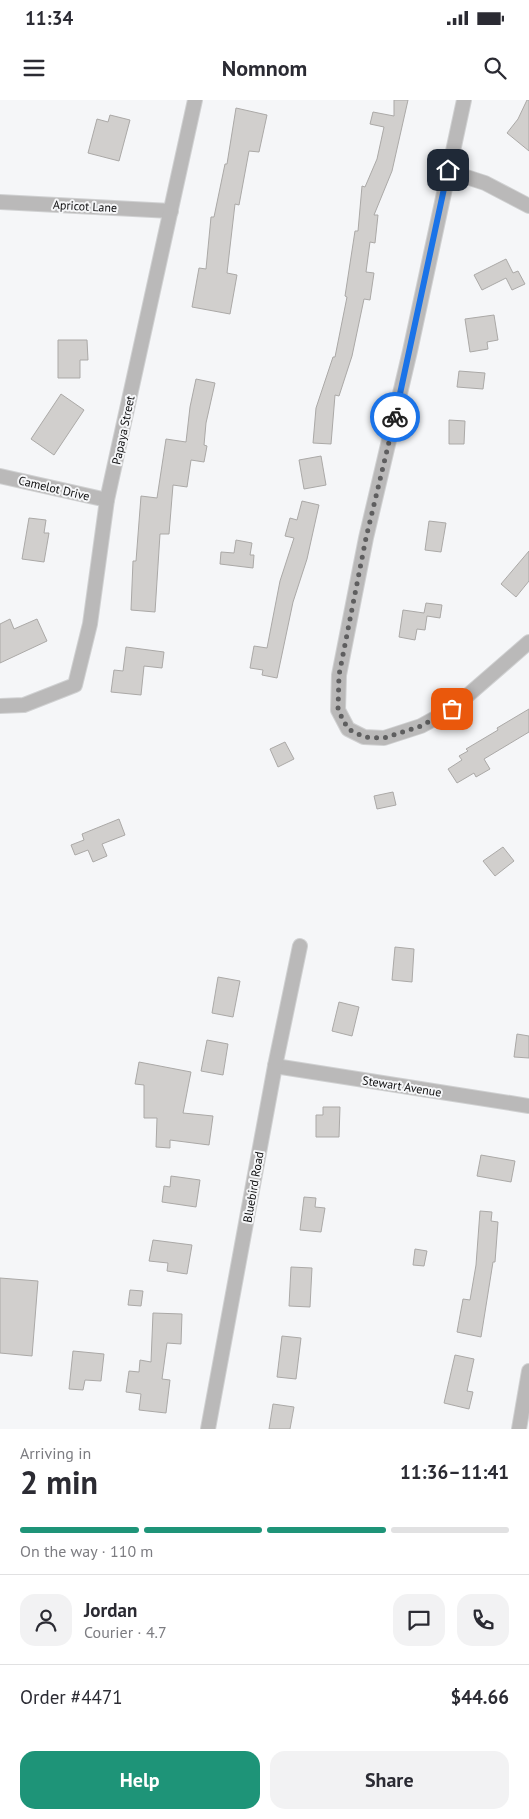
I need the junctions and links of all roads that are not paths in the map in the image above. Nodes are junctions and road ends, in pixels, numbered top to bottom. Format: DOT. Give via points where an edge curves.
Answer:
graph roads {
  1 [pos="195,100"];
  2 [pos="464,100"];
  3 [pos="448,170"];
  4 [pos="0,202"];
  5 [pos="529,206"];
  6 [pos="171,211"];
  7 [pos="0,476"];
  8 [pos="107,500"];
  9 [pos="529,642"];
  10 [pos="0,706"];
  11 [pos="300,946"];
  12 [pos="275,1066"];
  13 [pos="529,1106"];
  14 [pos="529,1371"];
  15 [pos="526,1413"];
  16 [pos="208,1429"];
  17 [pos="519,1429"];
  1 -- 6 [label="street, Papaya Street"];
  2 -- 3 [label="street"];
  3 -- 5 [label="street" via="485,183"];
  3 -- 9 [label="street" via="366,538 339,675 338,710 348,729 364,737 384,738 421,726 452,709"];
  4 -- 6 [label="street, Apricot Lane"];
  6 -- 8 [label="street, Papaya Street"];
  7 -- 8 [label="street, Camelot Drive"];
  8 -- 10 [label="street, Papaya Street" via="90,624 75,685 24,705"];
  11 -- 12 [label="street, Bluebird Road"];
  12 -- 13 [label="street, Stewart Avenue"];
  12 -- 16 [label="street, Bluebird Road"];
  14 -- 15 [label="street"];
  15 -- 17 [label="street"];
}
